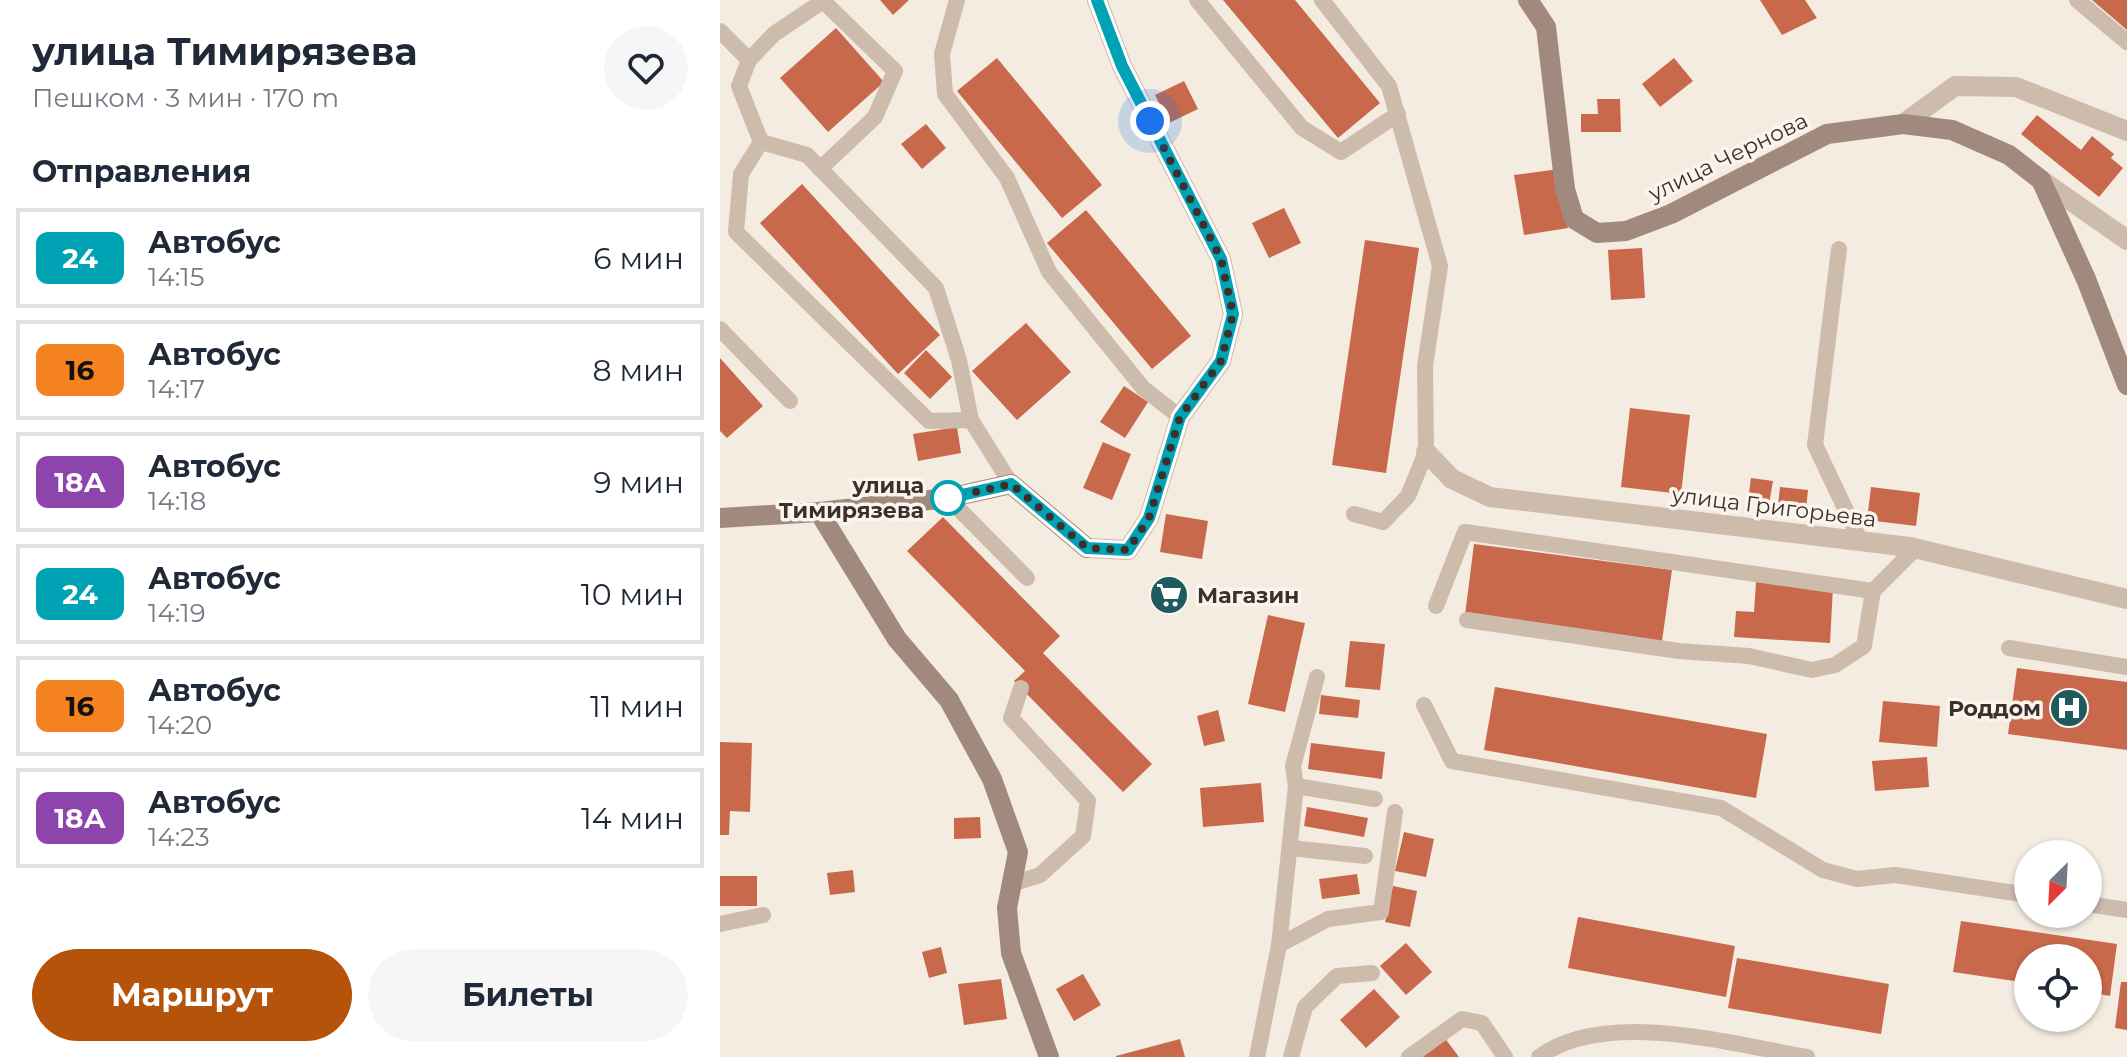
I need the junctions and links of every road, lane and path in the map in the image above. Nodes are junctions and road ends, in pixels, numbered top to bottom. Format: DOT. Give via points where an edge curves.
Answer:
graph roads {
  1 [pos="957,0"];
  2 [pos="1097,0"];
  3 [pos="1197,0"];
  4 [pos="1322,0"];
  5 [pos="1528,0"];
  6 [pos="2077,0"];
  7 [pos="720,31"];
  8 [pos="2127,42"];
  9 [pos="749,60"];
  10 [pos="1398,114"];
  11 [pos="1903,124"];
  12 [pos="2127,131"];
  13 [pos="761,142"];
  14 [pos="820,169"];
  15 [pos="2041,180"];
  16 [pos="2127,240"];
  17 [pos="1839,249"];
  18 [pos="720,329"];
  19 [pos="2127,385"];
  20 [pos="790,401"];
  21 [pos="1180,417"];
  22 [pos="971,420"];
  23 [pos="1426,452"];
  24 [pos="1011,484"];
  25 [pos="948,498"];
  26 [pos="819,512"];
  27 [pos="1354,514"];
  28 [pos="720,518"];
  29 [pos="1861,542"];
  30 [pos="1915,549"];
  31 [pos="1027,578"];
  32 [pos="1873,591"];
  33 [pos="2127,599"];
  34 [pos="1436,606"];
  35 [pos="1467,620"];
  36 [pos="2009,648"];
  37 [pos="2127,667"];
  38 [pos="1317,677"];
  39 [pos="1021,688"];
  40 [pos="1424,705"];
  41 [pos="1296,786"];
  42 [pos="1375,799"];
  43 [pos="1395,812"];
  44 [pos="1290,848"];
  45 [pos="1365,856"];
  46 [pos="1012,884"];
  47 [pos="2014,893"];
  48 [pos="2102,906"];
  49 [pos="2127,910"];
  50 [pos="763,915"];
  51 [pos="720,924"];
  52 [pos="1279,945"];
  53 [pos="1372,973"];
  54 [pos="1049,1057"];
  55 [pos="1257,1057"];
  56 [pos="1291,1057"];
  57 [pos="1409,1057"];
  58 [pos="1505,1057"];
  59 [pos="1539,1057"];
  60 [pos="1807,1057"];
  1 -- 21 [label="lane" via="942,54 945,94 1007,178 1049,272 1143,388"];
  2 -- 21 [label="street" via="1122,66 1221,259 1233,314 1221,361"];
  3 -- 10 [label="lane" via="1302,128 1341,152"];
  4 -- 10 [label="lane" via="1389,86"];
  5 -- 11 [label="street, улица Чернова" via="1546,27 1565,189 1574,219 1597,233 1626,231 1671,214 1827,134"];
  6 -- 8 [label="lane"];
  7 -- 9 [label="lane"];
  9 -- 13 [label="lane" via="739,86"];
  9 -- 14 [label="lane" via="774,34 823,1 895,71 875,117"];
  10 -- 23 [label="lane" via="1440,266 1425,366"];
  11 -- 12 [label="street" via="1955,86 2016,87"];
  11 -- 15 [label="street, улица Чернова" via="1976,138"];
  13 -- 14 [label="lane" via="807,155"];
  13 -- 22 [label="lane" via="741,174 736,232 929,421"];
  14 -- 22 [label="lane" via="936,288"];
  15 -- 16 [label="street"];
  15 -- 19 [label="street, улица Чернова"];
  17 -- 29 [label="lane" via="1815,445"];
  18 -- 20 [label="lane"];
  21 -- 24 [label="street" via="1149,518 1128,550 1087,548"];
  22 -- 24 [label="lane"];
  23 -- 27 [label="lane" via="1408,496 1383,522"];
  23 -- 29 [label="street, улица Григорьева" via="1452,479 1490,497"];
  24 -- 25 [label="street"];
  25 -- 26 [label="street"];
  25 -- 31 [label="lane"];
  26 -- 28 [label="street"];
  26 -- 46 [label="street" via="897,639 949,700 992,779 1018,852"];
  29 -- 30 [label="street, улица Григорьева"];
  30 -- 32 [label="lane"];
  30 -- 33 [label="street, улица Григорьева"];
  32 -- 34 [label="lane" via="1465,532"];
  32 -- 35 [label="lane" via="1864,646 1835,665 1812,670 1749,656"];
  36 -- 37 [label="lane"];
  38 -- 41 [label="lane" via="1293,766"];
  39 -- 46 [label="lane" via="1011,718 1088,801 1083,836 1040,875"];
  40 -- 47 [label="lane" via="1452,761 1721,808 1823,870 1857,879 1895,875"];
  41 -- 42 [label="lane"];
  41 -- 44 [label="lane"];
  43 -- 52 [label="lane" via="1381,912 1328,919"];
  44 -- 45 [label="lane"];
  44 -- 52 [label="lane"];
  46 -- 54 [label="street" via="1007,908 1011,953"];
  48 -- 49 [label="lane"];
  50 -- 51 [label="lane"];
  52 -- 55 [label="lane"];
  53 -- 56 [label="lane" via="1337,976 1305,1007"];
  57 -- 58 [label="lane" via="1462,1019 1482,1023"];
  59 -- 60 [label="lane" via="1553,1047 1617,1030"];
}
